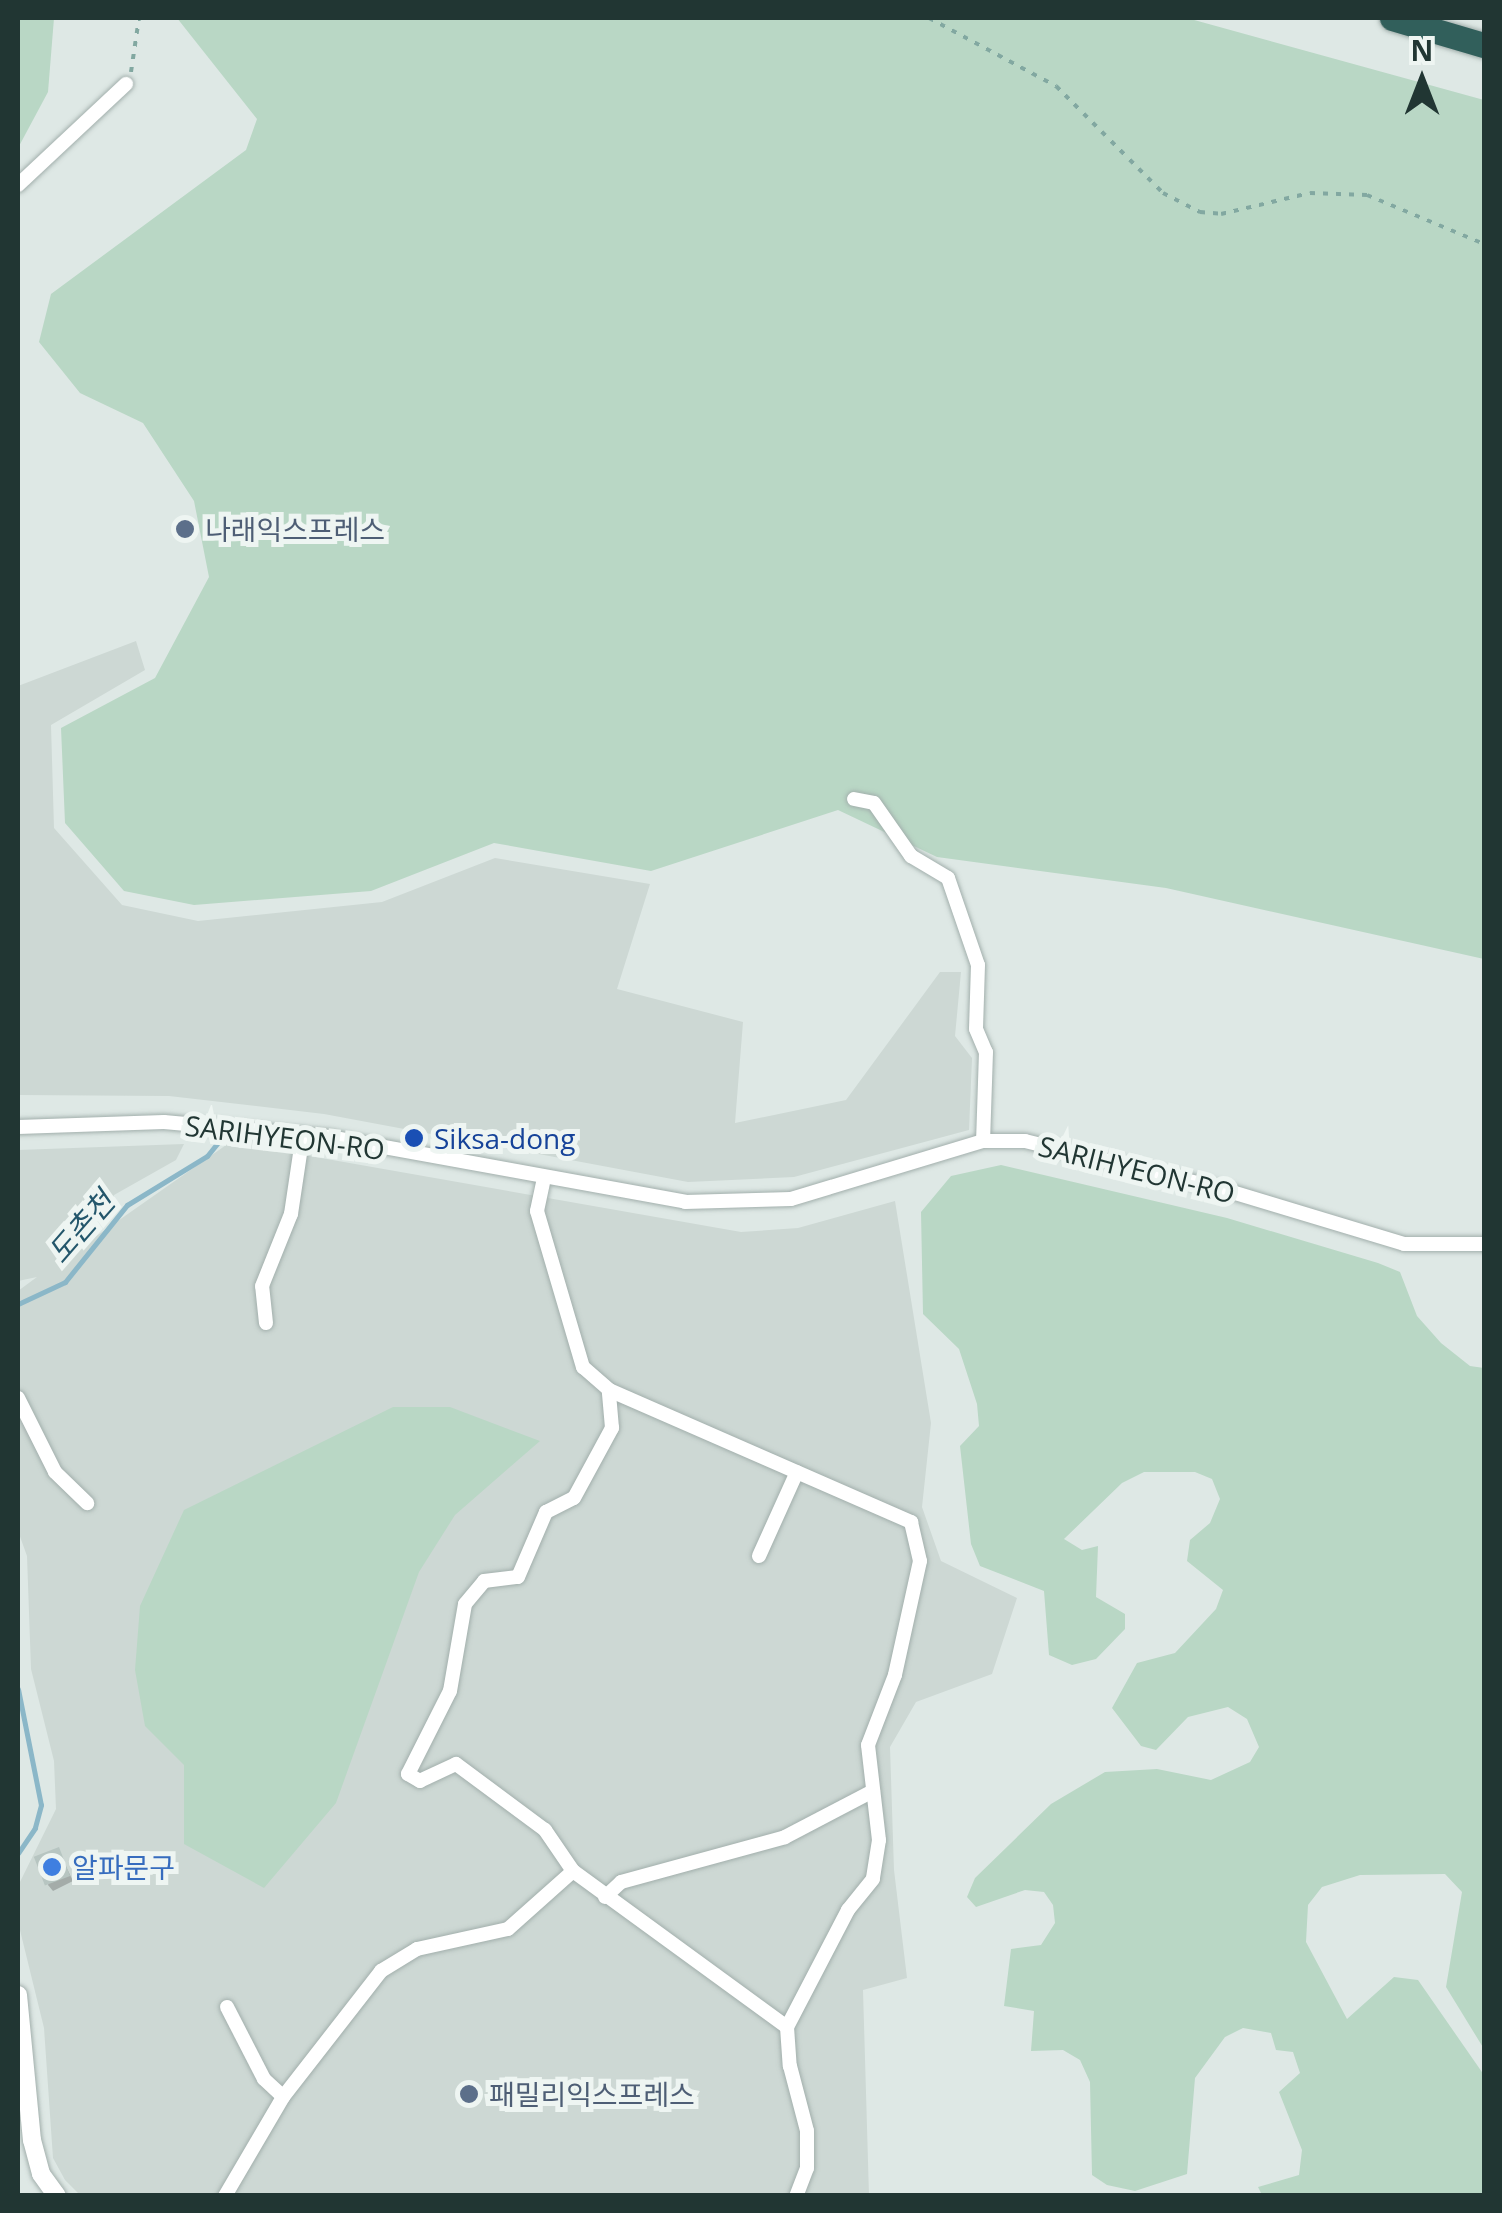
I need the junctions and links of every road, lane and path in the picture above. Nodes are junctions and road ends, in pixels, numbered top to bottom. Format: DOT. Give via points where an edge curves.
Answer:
graph roads {
  1 [pos="139,18"];
  2 [pos="929,18"];
  3 [pos="1392,18"];
  4 [pos="1484,45"];
  5 [pos="126,84"];
  6 [pos="18,185"];
  7 [pos="1484,244"];
  8 [pos="854,799"];
  9 [pos="18,1127"];
  10 [pos="303,1134"];
  11 [pos="983,1140"];
  12 [pos="544,1178"];
  13 [pos="1484,1244"];
  14 [pos="266,1322"];
  15 [pos="608,1390"];
  16 [pos="18,1398"];
  17 [pos="797,1472"];
  18 [pos="87,1502"];
  19 [pos="760,1556"];
  20 [pos="873,1790"];
  21 [pos="573,1871"];
  22 [pos="605,1896"];
  23 [pos="18,1995"];
  24 [pos="228,2007"];
  25 [pos="788,2026"];
  26 [pos="283,2097"];
  27 [pos="58,2196"];
  28 [pos="224,2196"];
  29 [pos="796,2196"];
  1 -- 5 [label="path" via="137,58"];
  2 -- 7 [label="path" via="1056,86 1152,183 1200,212 1221,214 1310,193 1366,196"];
  3 -- 4 [label="highway"];
  5 -- 6 [label="street"];
  8 -- 11 [label="street" via="874,803 911,856 948,878 978,966 976,1029 986,1052"];
  9 -- 10 [label="street, SARIHYEON-RO" via="164,1122"];
  10 -- 12 [label="street, SARIHYEON-RO"];
  10 -- 14 [label="street" via="291,1214 262,1286"];
  11 -- 12 [label="street, SARIHYEON-RO" via="791,1199 685,1202"];
  11 -- 13 [label="street, SARIHYEON-RO" via="1076,1151 1404,1244"];
  12 -- 15 [label="street" via="537,1212 583,1366"];
  15 -- 17 [label="street"];
  15 -- 21 [label="street" via="612,1428 574,1498 546,1512 518,1577 484,1581 465,1604 450,1691 408,1774 420,1782 456,1764 545,1830"];
  16 -- 18 [label="street" via="55,1472"];
  17 -- 19 [label="street"];
  17 -- 20 [label="street" via="911,1522 920,1561 895,1675 868,1745"];
  20 -- 22 [label="street" via="785,1837 621,1882"];
  20 -- 25 [label="street" via="879,1840 873,1879 848,1910"];
  21 -- 22 [label="street"];
  21 -- 26 [label="street" via="508,1929 417,1949 381,1971"];
  22 -- 25 [label="street"];
  23 -- 27 [label="street" via="32,2140 41,2174"];
  24 -- 26 [label="street" via="264,2079"];
  25 -- 29 [label="street" via="790,2066 807,2131 807,2168"];
  26 -- 28 [label="street"];
}
